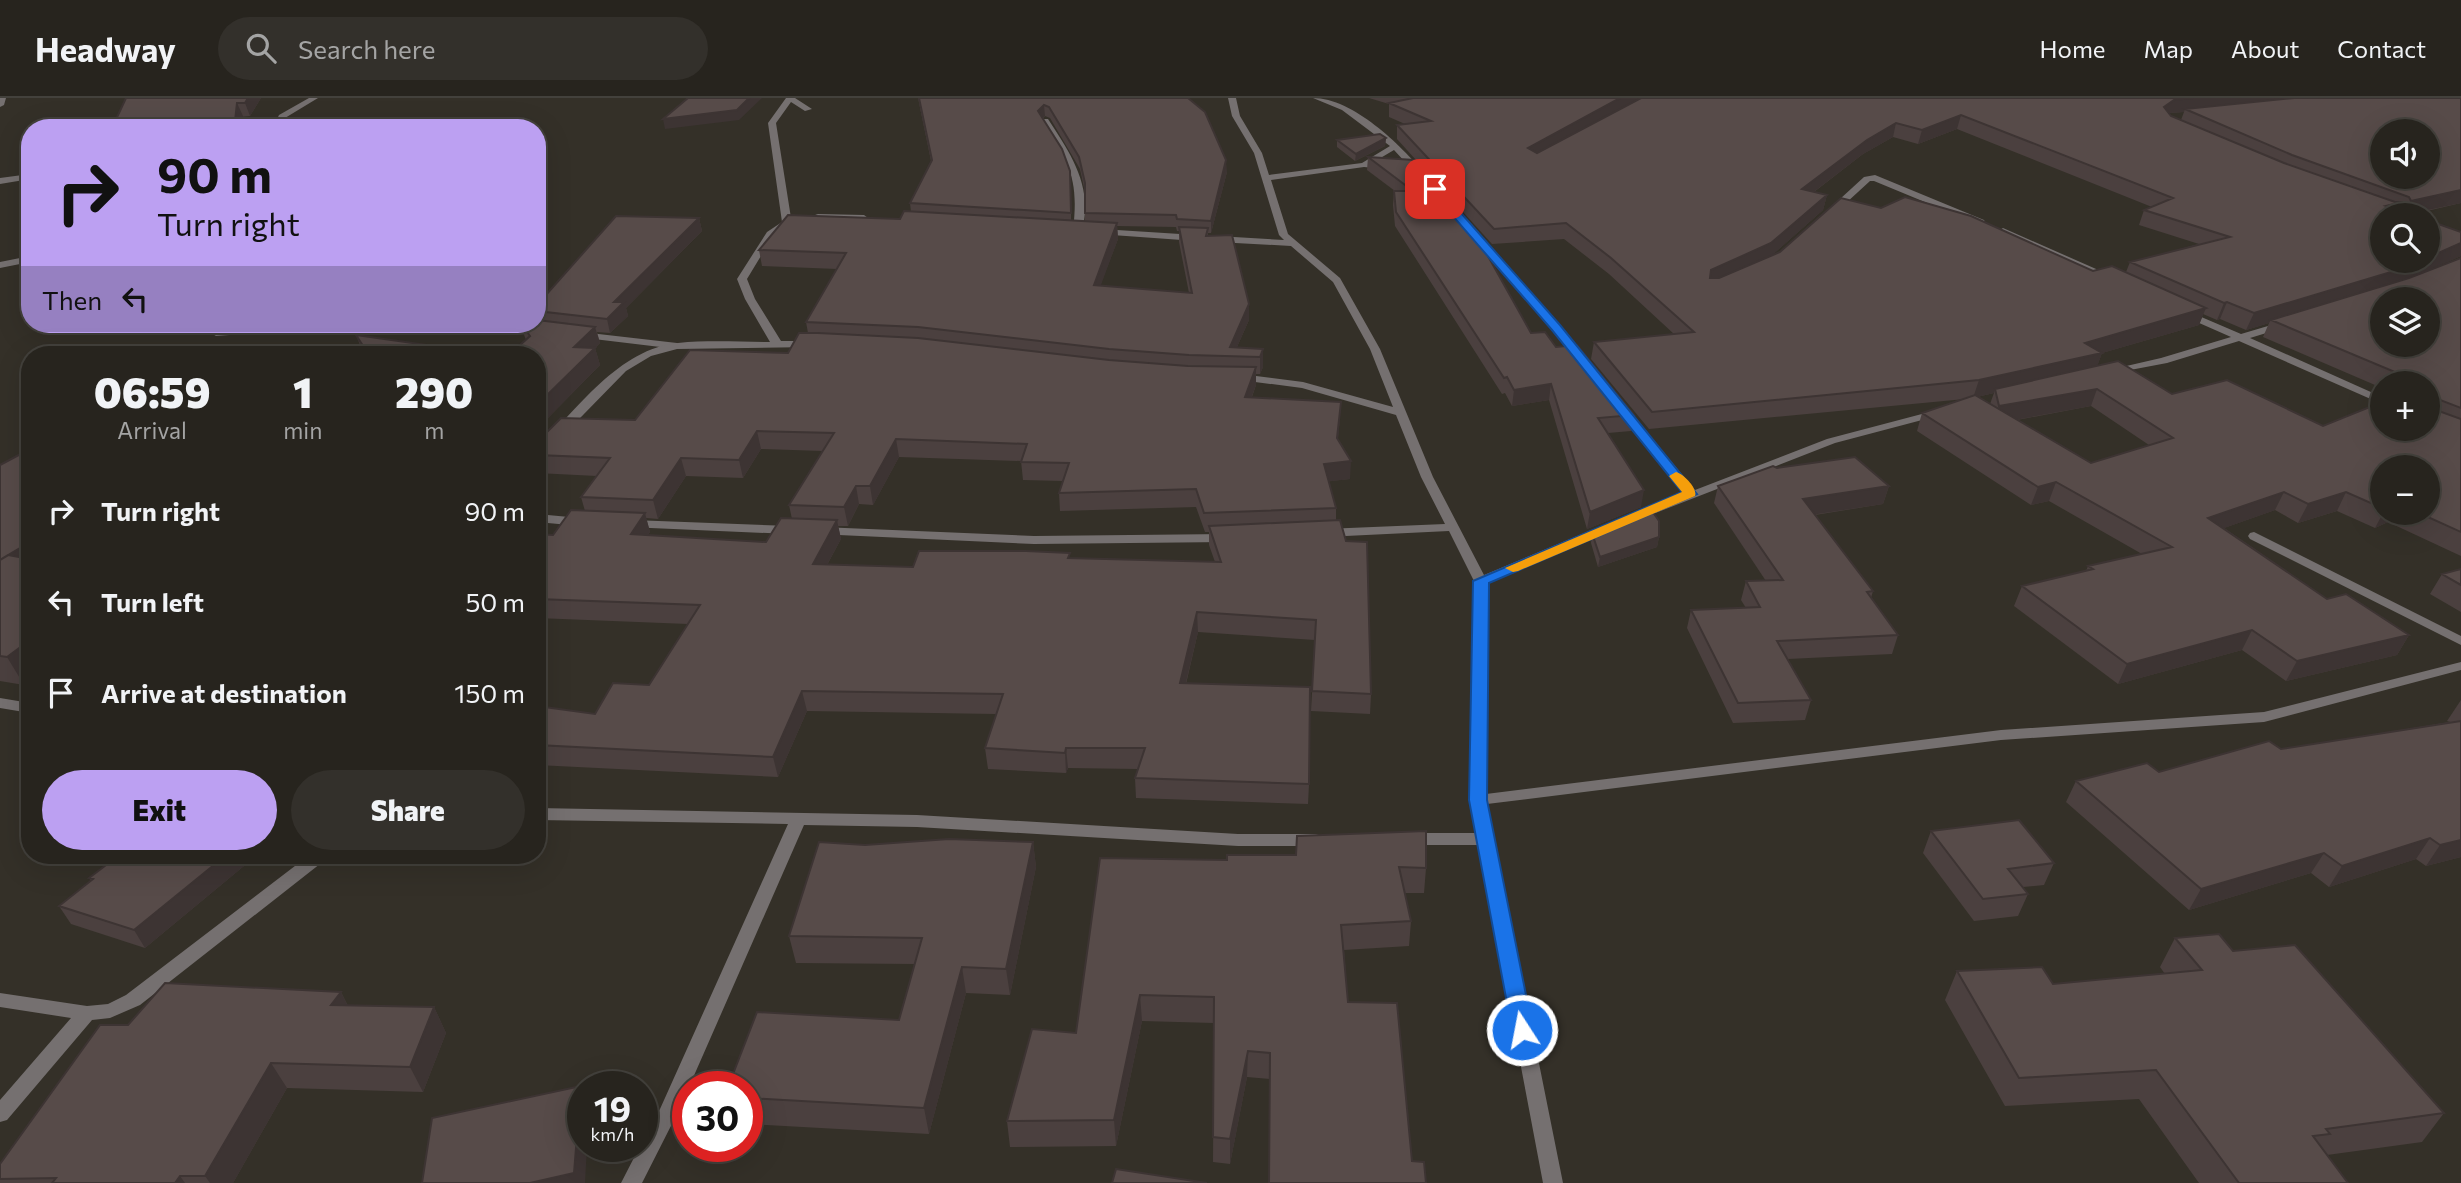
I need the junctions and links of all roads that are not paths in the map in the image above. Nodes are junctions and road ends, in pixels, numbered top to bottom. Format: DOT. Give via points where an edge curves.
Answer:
graph roads {
  1 [pos="2,98"];
  2 [pos="314,98"];
  3 [pos="1232,98"];
  4 [pos="1317,98"];
  5 [pos="790,99"];
  6 [pos="0,105"];
  7 [pos="808,109"];
  8 [pos="281,119"];
  9 [pos="1045,121"];
  10 [pos="1395,146"];
  11 [pos="1364,166"];
  12 [pos="1391,167"];
  13 [pos="1404,169"];
  14 [pos="1418,169"];
  15 [pos="21,178"];
  16 [pos="1265,178"];
  17 [pos="1426,179"];
  18 [pos="0,181"];
  19 [pos="1827,216"];
  20 [pos="870,218"];
  21 [pos="1460,218"];
  22 [pos="787,223"];
  23 [pos="1281,226"];
  24 [pos="1064,230"];
  25 [pos="1078,231"];
  26 [pos="1250,241"];
  27 [pos="1292,243"];
  28 [pos="21,261"];
  29 [pos="0,265"];
  30 [pos="2114,280"];
  31 [pos="2176,309"];
  32 [pos="2291,322"];
  33 [pos="546,331"];
  34 [pos="556,332"];
  35 [pos="569,334"];
  36 [pos="2238,338"];
  37 [pos="777,344"];
  38 [pos="821,344"];
  39 [pos="677,346"];
  40 [pos="1589,369"];
  41 [pos="2098,376"];
  42 [pos="1228,378"];
  43 [pos="2370,396"];
  44 [pos="1615,400"];
  45 [pos="1954,409"];
  46 [pos="1401,413"];
  47 [pos="546,447"];
  48 [pos="1690,494"];
  49 [pos="1629,519"];
  50 [pos="546,520"];
  51 [pos="590,523"];
  52 [pos="618,524"];
  53 [pos="1616,524"];
  54 [pos="1452,527"];
  55 [pos="1306,534"];
  56 [pos="2255,536"];
  57 [pos="1239,538"];
  58 [pos="1481,581"];
  59 [pos="2461,641"];
  60 [pos="2461,666"];
  61 [pos="0,703"];
  62 [pos="21,706"];
  63 [pos="1478,800"];
  64 [pos="546,814"];
  65 [pos="798,819"];
  66 [pos="1334,839"];
  67 [pos="1389,839"];
  68 [pos="1485,839"];
  69 [pos="309,864"];
  70 [pos="0,1000"];
  71 [pos="87,1013"];
  72 [pos="0,1114"];
  73 [pos="631,1183"];
  74 [pos="1553,1183"];
  1 -- 6 [label="street"];
  2 -- 8 [label="street"];
  3 -- 16 [label="street"];
  4 -- 10 [label="street" via="1345,108"];
  5 -- 7 [label="street"];
  5 -- 22 [label="street" via="772,123"];
  9 -- 25 [label="street" via="1077,171 1081,187"];
  10 -- 11 [label="street"];
  10 -- 14 [label="street"];
  11 -- 12 [label="street"];
  11 -- 16 [label="street"];
  13 -- 14 [label="street"];
  14 -- 17 [label="street"];
  15 -- 18 [label="street"];
  16 -- 23 [label="street"];
  19 -- 30 [label="street" via="1867,179 1879,178"];
  20 -- 22 [label="street" via="806,218"];
  21 -- 40 [label="street"];
  22 -- 37 [label="street" via="771,234 742,279"];
  23 -- 26 [label="street"];
  23 -- 27 [label="street"];
  24 -- 25 [label="street"];
  25 -- 26 [label="street"];
  26 -- 27 [label="street"];
  27 -- 46 [label="street" via="1337,280 1375,349"];
  28 -- 29 [label="street"];
  31 -- 36 [label="street"];
  32 -- 36 [label="street"];
  33 -- 34 [label="street"];
  35 -- 39 [label="street"];
  36 -- 41 [label="street"];
  36 -- 43 [label="street"];
  37 -- 38 [label="street"];
  37 -- 39 [label="street"];
  39 -- 47 [label="street" via="655,350 622,369"];
  42 -- 46 [label="street" via="1303,385"];
  44 -- 48 [label="street"];
  45 -- 48 [label="street" via="1831,441"];
  46 -- 54 [label="street"];
  48 -- 49 [label="street"];
  50 -- 51 [label="street"];
  52 -- 57 [label="street" via="1034,540"];
  53 -- 58 [label="street"];
  54 -- 55 [label="street"];
  54 -- 58 [label="street"];
  56 -- 59 [label="street"];
  58 -- 63 [label="street"];
  60 -- 63 [label="street" via="2264,717 2001,735"];
  61 -- 62 [label="street"];
  63 -- 68 [label="street"];
  64 -- 65 [label="street"];
  65 -- 66 [label="street" via="917,821 1238,840"];
  65 -- 73 [label="street" via="668,1112"];
  67 -- 68 [label="street"];
  68 -- 74 [label="street"];
  69 -- 71 [label="street" via="133,1000 110,1011"];
  70 -- 71 [label="street"];
  71 -- 72 [label="street"];
}
